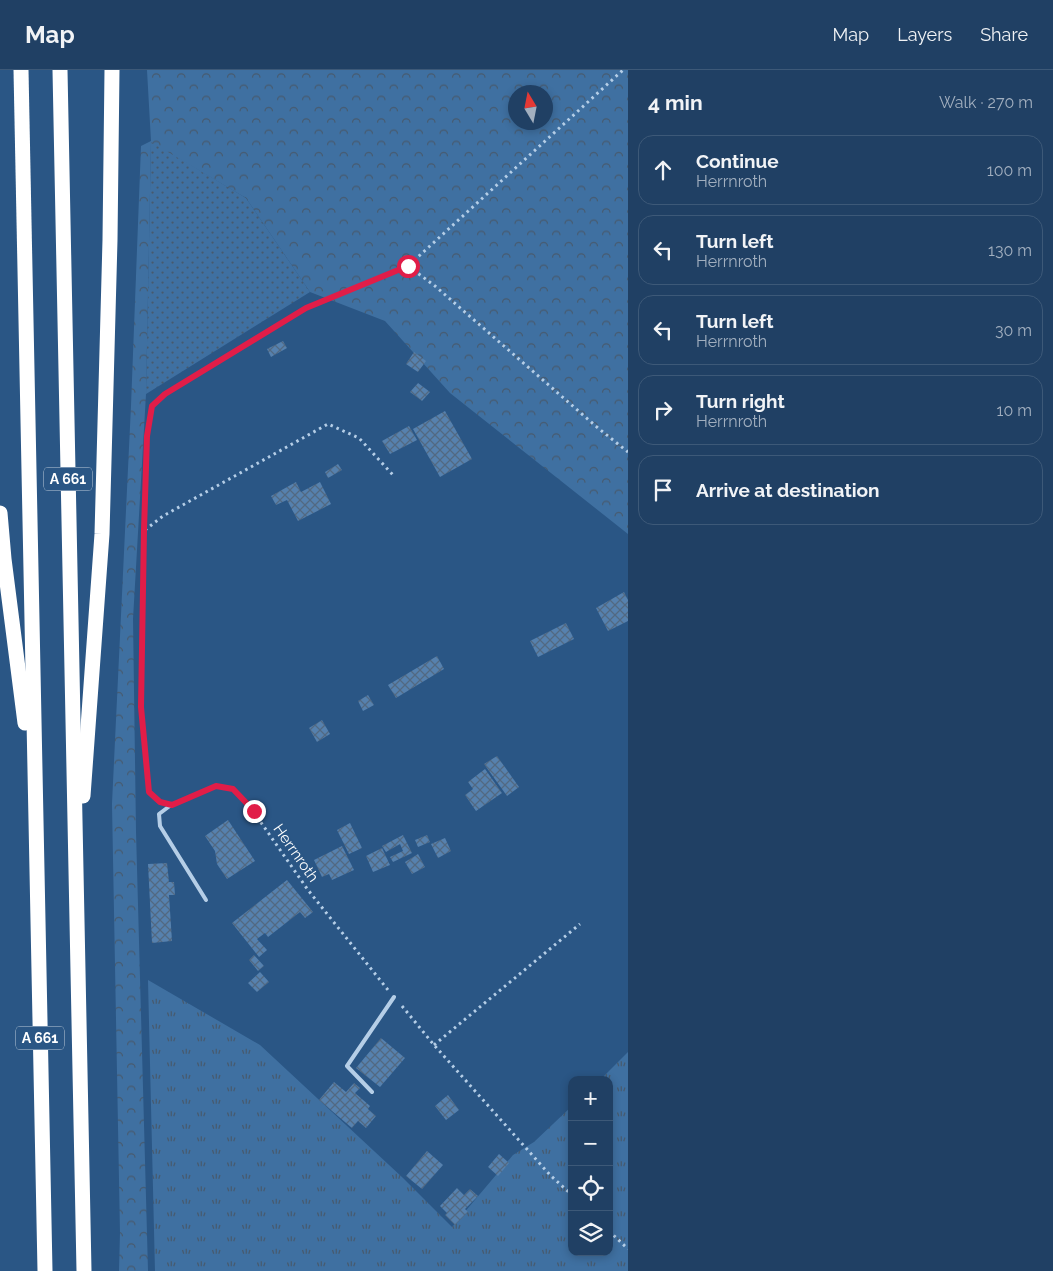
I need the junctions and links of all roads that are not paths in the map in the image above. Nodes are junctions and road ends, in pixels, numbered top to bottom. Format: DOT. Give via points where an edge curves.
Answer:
graph roads {
  1 [pos="21,70"];
  2 [pos="60,70"];
  3 [pos="112,70"];
  4 [pos="0,513"];
  5 [pos="35,804"];
  6 [pos="172,805"];
  7 [pos="77,887"];
  8 [pos="206,900"];
  9 [pos="394,997"];
  10 [pos="372,1092"];
  11 [pos="45,1271"];
  12 [pos="84,1271"];
  1 -- 5 [label="highway, A 661"];
  2 -- 7 [label="highway, A 661"];
  3 -- 7 [label="highway" via="102,534"];
  4 -- 5 [label="highway"];
  5 -- 11 [label="highway, A 661"];
  6 -- 8 [label="lane" via="159,814 160,826"];
  7 -- 12 [label="highway, A 661"];
  9 -- 10 [label="lane" via="347,1066"];
}
